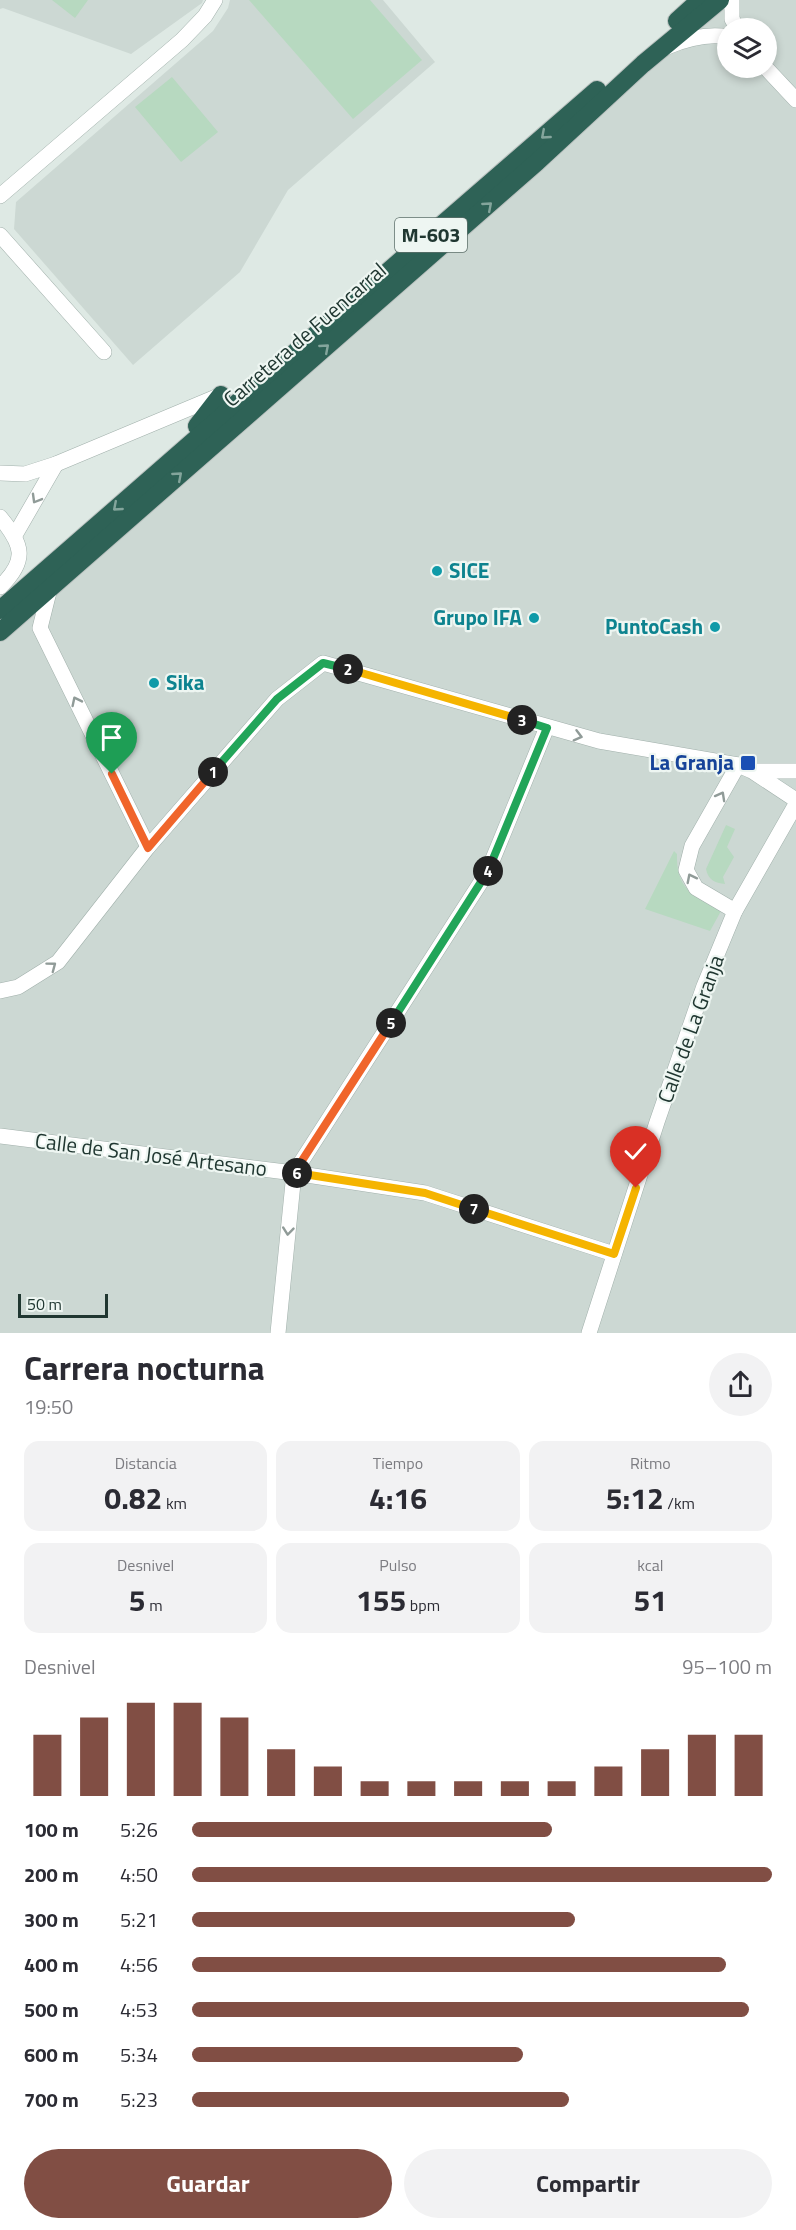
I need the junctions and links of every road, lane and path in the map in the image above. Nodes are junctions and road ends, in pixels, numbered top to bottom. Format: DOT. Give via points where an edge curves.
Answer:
graph roads {
  1 [pos="215,0"];
  2 [pos="700,0"];
  3 [pos="720,0"];
  4 [pos="732,0"];
  5 [pos="732,18"];
  6 [pos="717,35"];
  7 [pos="652,56"];
  8 [pos="775,78"];
  9 [pos="796,100"];
  10 [pos="0,196"];
  11 [pos="0,235"];
  12 [pos="104,352"];
  13 [pos="221,395"];
  14 [pos="56,464"];
  15 [pos="161,469"];
  16 [pos="0,472"];
  17 [pos="0,517"];
  18 [pos="15,535"];
  19 [pos="0,587"];
  20 [pos="50,588"];
  21 [pos="0,610"];
  22 [pos="0,632"];
  23 [pos="547,728"];
  24 [pos="745,768"];
  25 [pos="796,771"];
  26 [pos="796,802"];
  27 [pos="148,848"];
  28 [pos="735,911"];
  29 [pos="0,991"];
  30 [pos="0,1136"];
  31 [pos="294,1173"];
  32 [pos="614,1254"];
  33 [pos="278,1333"];
  34 [pos="589,1333"];
  1 -- 10 [label="street" via="182,40"];
  2 -- 15 [label="highway, Carretera de Fuencarral / M-603, one-way"];
  3 -- 7 [label="highway, Carretera de Fuencarral / M-603"];
  4 -- 5 [label="street"];
  6 -- 7 [label="street" via="685,40"];
  20 -- 7 [label="highway, Carretera de Fuencarral / M-603, one-way" via="537,162"];
  8 -- 9 [label="street"];
  11 -- 12 [label="street"];
  13 -- 14 [label="street"];
  13 -- 15 [label="highway"];
  14 -- 16 [label="street" via="25,474"];
  14 -- 18 [label="street, one-way"];
  15 -- 21 [label="highway, Carretera de Fuencarral / M-603, one-way"];
  17 -- 18 [label="street"];
  18 -- 19 [label="street" via="20,547 17,567"];
  20 -- 22 [label="highway, Carretera de Fuencarral / M-603"];
  27 -- 20 [label="street, one-way" via="40,628"];
  23 -- 24 [label="street, one-way"];
  23 -- 27 [label="street" via="323,663 277,699"];
  23 -- 31 [label="street" via="488,870"];
  24 -- 25 [label="street"];
  24 -- 26 [label="street"];
  28 -- 24 [label="street, one-way" via="696,888 686,870 692,846"];
  26 -- 28 [label="street, Calle de La Granja"];
  29 -- 27 [label="street, one-way" via="18,987 57,962"];
  28 -- 32 [label="street, Calle de La Granja" via="704,986"];
  30 -- 31 [label="street, Calle de San José Artesano"];
  31 -- 32 [label="street, Calle de San José Artesano" via="425,1193"];
  31 -- 33 [label="street, one-way"];
  32 -- 34 [label="street, Calle de La Granja"];
}
